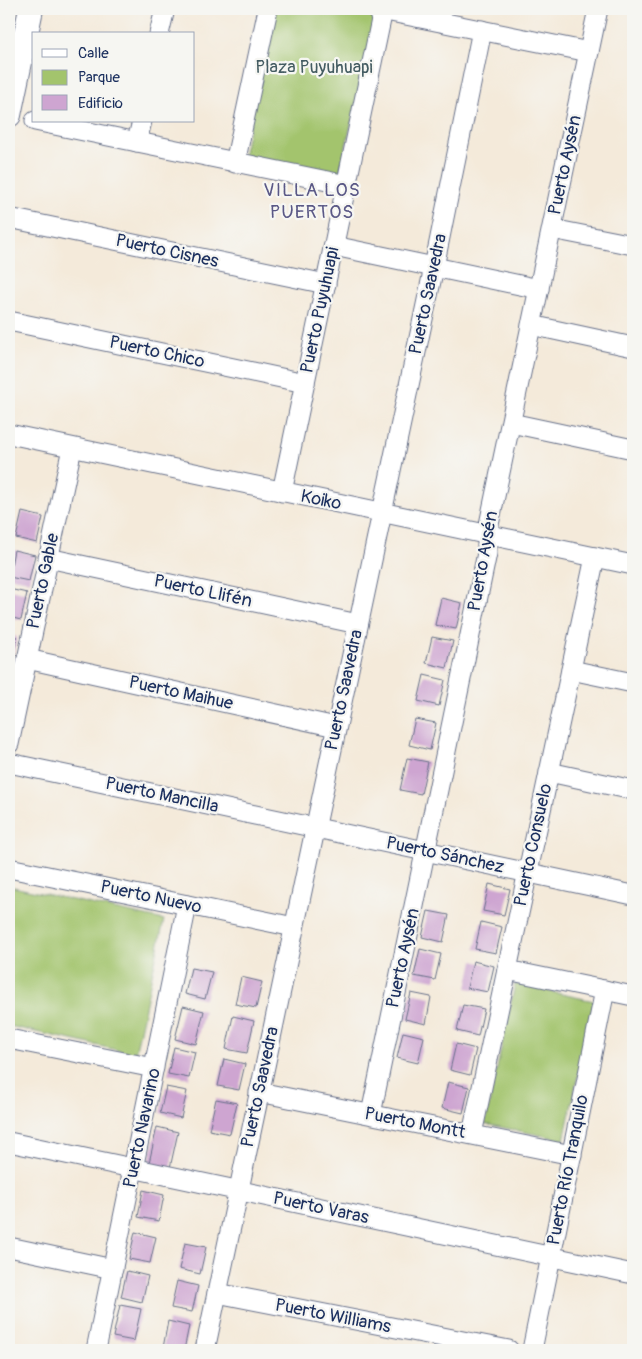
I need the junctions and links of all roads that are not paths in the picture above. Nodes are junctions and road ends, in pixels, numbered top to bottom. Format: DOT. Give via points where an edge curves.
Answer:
graph roads {
  1 [pos="31,9"];
  2 [pos="165,9"];
  3 [pos="268,9"];
  4 [pos="598,9"];
  5 [pos="379,10"];
  6 [pos="482,30"];
  7 [pos="160,32"];
  8 [pos="589,52"];
  9 [pos="12,86"];
  10 [pos="9,116"];
  11 [pos="32,121"];
  12 [pos="39,122"];
  13 [pos="142,122"];
  14 [pos="137,142"];
  15 [pos="236,163"];
  16 [pos="347,185"];
  17 [pos="9,218"];
  18 [pos="552,228"];
  19 [pos="633,245"];
  20 [pos="334,246"];
  21 [pos="434,267"];
  22 [pos="326,284"];
  23 [pos="539,289"];
  24 [pos="9,320"];
  25 [pos="531,325"];
  26 [pos="633,347"];
  27 [pos="305,383"];
  28 [pos="510,423"];
  29 [pos="9,434"];
  30 [pos="72,448"];
  31 [pos="633,449"];
  32 [pos="282,492"];
  33 [pos="381,512"];
  34 [pos="487,534"];
  35 [pos="595,557"];
  36 [pos="48,558"];
  37 [pos="633,565"];
  38 [pos="358,624"];
  39 [pos="26,659"];
  40 [pos="571,670"];
  41 [pos="633,683"];
  42 [pos="336,727"];
  43 [pos="9,744"];
  44 [pos="9,763"];
  45 [pos="549,772"];
  46 [pos="633,790"];
  47 [pos="315,827"];
  48 [pos="425,851"];
  49 [pos="9,868"];
  50 [pos="528,872"];
  51 [pos="633,895"];
  52 [pos="187,905"];
  53 [pos="294,927"];
  54 [pos="507,970"];
  55 [pos="605,990"];
  56 [pos="633,996"];
  57 [pos="9,1039"];
  58 [pos="154,1068"];
  59 [pos="259,1092"];
  60 [pos="371,1114"];
  61 [pos="472,1134"];
  62 [pos="9,1142"];
  63 [pos="572,1154"];
  64 [pos="134,1168"];
  65 [pos="238,1190"];
  66 [pos="9,1247"];
  67 [pos="551,1256"];
  68 [pos="113,1269"];
  69 [pos="633,1274"];
  70 [pos="217,1292"];
  71 [pos="96,1350"];
  72 [pos="204,1350"];
  73 [pos="509,1350"];
  74 [pos="532,1350"];
  1 -- 9 [label="street"];
  2 -- 7 [label="street"];
  3 -- 15 [label="street"];
  4 -- 8 [label="street, Puerto Aysén"];
  5 -- 6 [label="street"];
  5 -- 16 [label="street, Puerto Puyuhuapi"];
  6 -- 8 [label="street"];
  6 -- 21 [label="street, Puerto Saavedra"];
  8 -- 18 [label="street, Puerto Aysén"];
  9 -- 10 [label="street"];
  10 -- 11 [label="street"];
  12 -- 14 [label="street"];
  13 -- 14 [label="street"];
  14 -- 15 [label="street"];
  15 -- 16 [label="street"];
  16 -- 20 [label="street, Puerto Puyuhuapi"];
  17 -- 22 [label="street, Puerto Cisnes"];
  18 -- 19 [label="street"];
  18 -- 23 [label="street, Puerto Aysén"];
  20 -- 21 [label="street"];
  20 -- 22 [label="street, Puerto Puyuhuapi"];
  21 -- 23 [label="street"];
  21 -- 33 [label="street, Puerto Saavedra"];
  22 -- 27 [label="street, Puerto Puyuhuapi"];
  23 -- 25 [label="street, Puerto Aysén"];
  24 -- 27 [label="street, Puerto Chico"];
  25 -- 26 [label="street"];
  25 -- 28 [label="street, Puerto Aysén"];
  27 -- 32 [label="street, Puerto Puyuhuapi"];
  28 -- 31 [label="street"];
  28 -- 34 [label="street, Puerto Aysén"];
  29 -- 30 [label="street, Koiko"];
  30 -- 32 [label="street, Koiko"];
  30 -- 36 [label="street, Puerto Gable"];
  32 -- 33 [label="street, Koiko"];
  33 -- 34 [label="street, Koiko"];
  33 -- 38 [label="street, Puerto Saavedra"];
  34 -- 35 [label="street, Koiko"];
  34 -- 48 [label="street, Puerto Aysén" via="487,553"];
  35 -- 37 [label="street, Koiko"];
  35 -- 40 [label="street, Puerto Consuelo"];
  36 -- 38 [label="street, Puerto Llifén"];
  36 -- 39 [label="street, Puerto Gable"];
  38 -- 42 [label="street, Puerto Saavedra"];
  39 -- 42 [label="street, Puerto Maihue"];
  39 -- 43 [label="street, Puerto Gable"];
  40 -- 41 [label="street"];
  40 -- 45 [label="street, Puerto Consuelo"];
  42 -- 47 [label="street, Puerto Saavedra"];
  44 -- 47 [label="street, Puerto Mancilla"];
  45 -- 46 [label="street"];
  45 -- 50 [label="street, Puerto Consuelo"];
  47 -- 48 [label="street, Puerto Sánchez"];
  47 -- 53 [label="street, Puerto Saavedra"];
  48 -- 50 [label="street, Puerto Sánchez"];
  48 -- 60 [label="street, Puerto Aysén"];
  49 -- 52 [label="street, Puerto Nuevo"];
  50 -- 51 [label="street, Puerto Sánchez"];
  50 -- 54 [label="street, Puerto Consuelo"];
  52 -- 53 [label="street, Puerto Nuevo"];
  52 -- 58 [label="street, Puerto Navarino"];
  53 -- 59 [label="street, Puerto Saavedra"];
  54 -- 55 [label="street"];
  54 -- 61 [label="street, Puerto Consuelo"];
  55 -- 56 [label="street"];
  55 -- 63 [label="street, Puerto Río Tranquilo"];
  57 -- 58 [label="street"];
  58 -- 64 [label="street, Puerto Navarino"];
  59 -- 60 [label="street, Puerto Montt"];
  59 -- 65 [label="street, Puerto Saavedra"];
  60 -- 61 [label="street, Puerto Montt"];
  61 -- 63 [label="street, Puerto Montt"];
  62 -- 64 [label="street, Puerto Varas"];
  63 -- 67 [label="street, Puerto Río Tranquilo"];
  64 -- 65 [label="street, Puerto Varas"];
  64 -- 68 [label="street, Puerto Navarino"];
  65 -- 67 [label="street, Puerto Varas"];
  65 -- 70 [label="street, Puerto Saavedra"];
  66 -- 68 [label="street"];
  67 -- 69 [label="street, Puerto Varas"];
  67 -- 74 [label="street, Puerto Río Tranquilo"];
  68 -- 71 [label="street, Puerto Navarino"];
  70 -- 72 [label="street, Puerto Saavedra"];
  70 -- 73 [label="street, Puerto Williams"];
}
